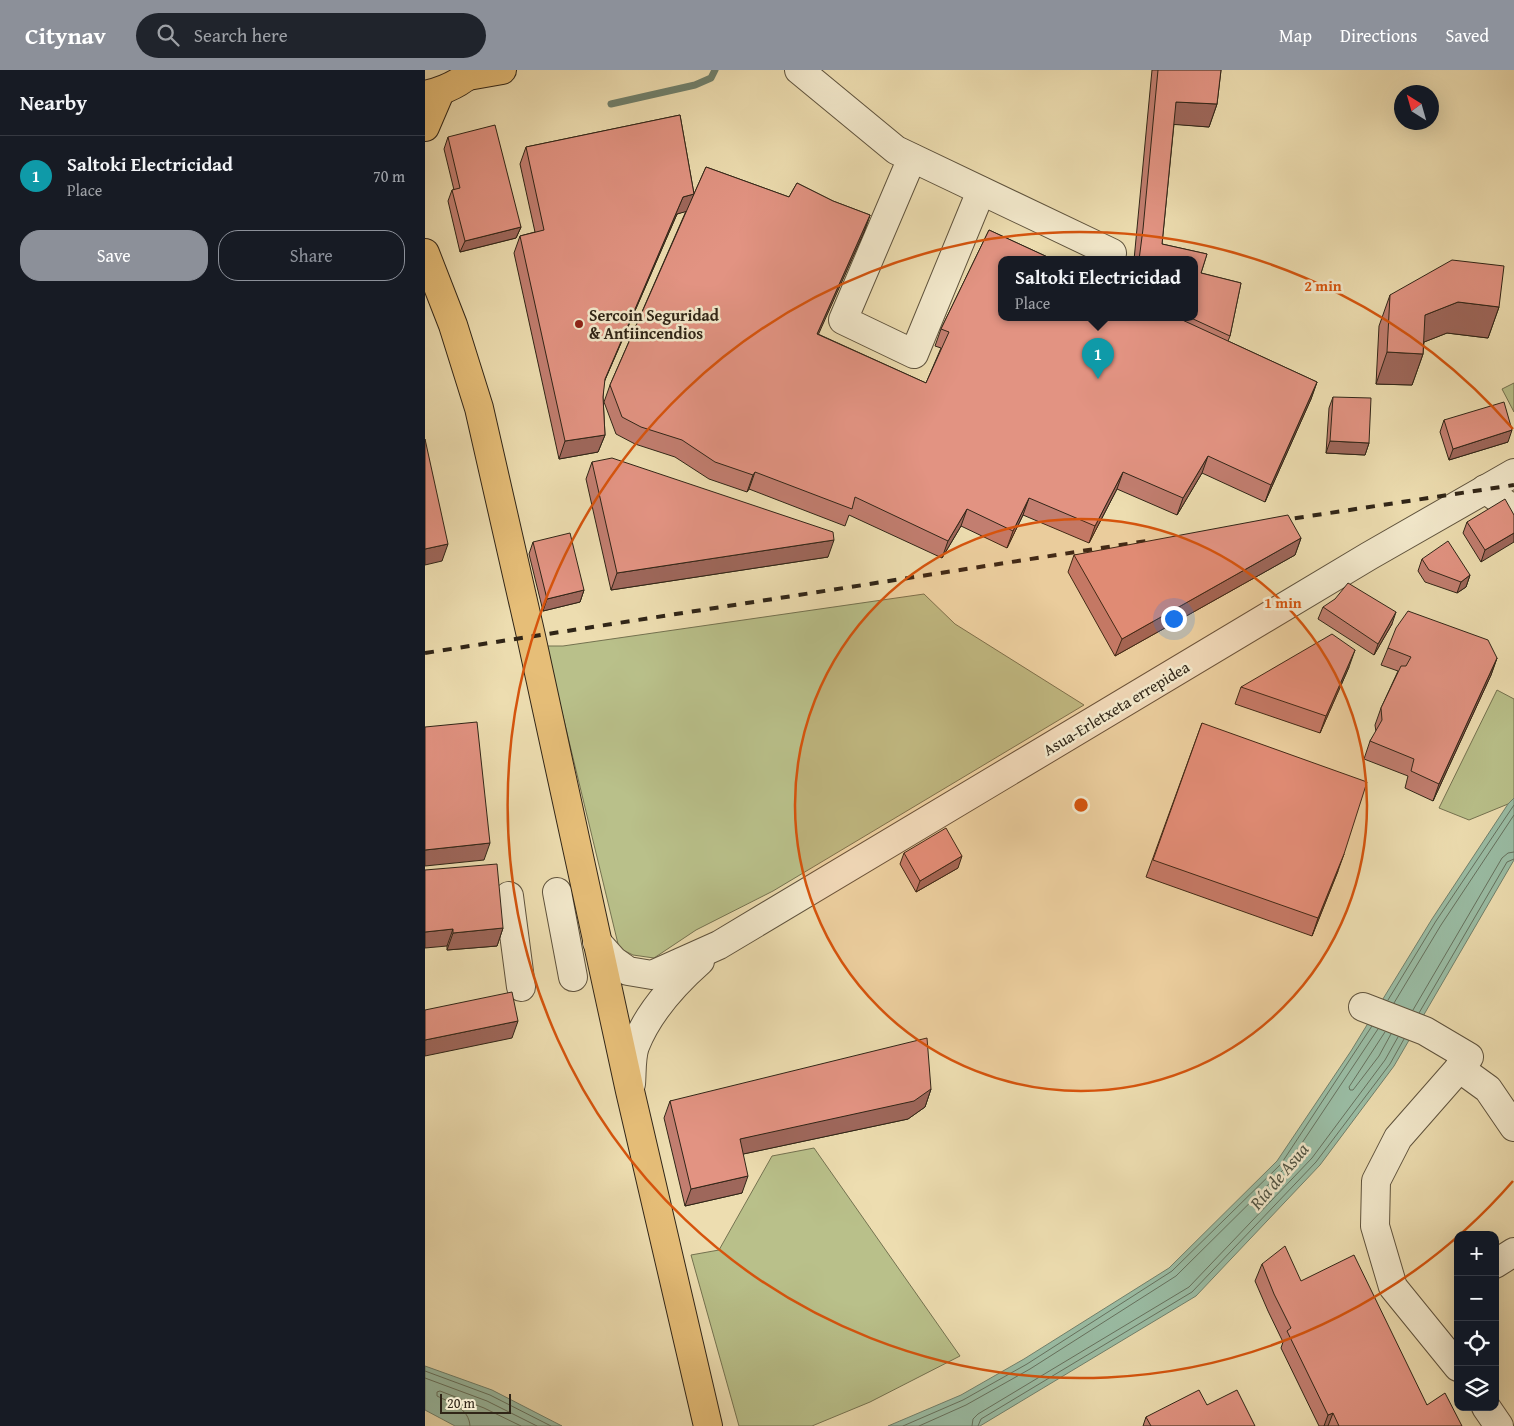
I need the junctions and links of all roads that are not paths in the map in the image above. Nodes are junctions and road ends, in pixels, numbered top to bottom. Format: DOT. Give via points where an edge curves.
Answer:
graph roads {
  1 [pos="502,70"];
  2 [pos="799,70"];
  3 [pos="471,73"];
  4 [pos="432,93"];
  5 [pos="425,127"];
  6 [pos="912,158"];
  7 [pos="981,191"];
  8 [pos="425,253"];
  9 [pos="1111,256"];
  10 [pos="1514,473"];
  11 [pos="1485,489"];
  12 [pos="1514,510"];
  13 [pos="557,892"];
  14 [pos="509,896"];
  15 [pos="597,942"];
  16 [pos="719,945"];
  17 [pos="573,977"];
  18 [pos="521,986"];
  19 [pos="1363,1006"];
  20 [pos="1459,1068"];
  21 [pos="630,1091"];
  22 [pos="1514,1127"];
  23 [pos="1514,1252"];
  24 [pos="1499,1261"];
  25 [pos="1457,1366"];
  26 [pos="1489,1411"];
  27 [pos="708,1426"];
  28 [pos="1499,1426"];
  1 -- 3 [label="main road"];
  2 -- 6 [label="street" via="896,150"];
  3 -- 4 [label="main road"];
  4 -- 5 [label="main road"];
  6 -- 7 [label="street"];
  6 -- 7 [label="street" via="843,320 913,354"];
  7 -- 9 [label="street" via="1112,253"];
  8 -- 15 [label="main road" via="453,325 479,408"];
  10 -- 11 [label="street, Asua-Erletxeta errepidea"];
  11 -- 12 [label="street"];
  11 -- 16 [label="street, Asua-Erletxeta errepidea"];
  13 -- 17 [label="street"];
  14 -- 18 [label="street"];
  15 -- 16 [label="street" via="614,962 628,971 652,975"];
  15 -- 21 [label="main road"];
  16 -- 21 [label="street" via="682,977 654,1010 635,1047"];
  19 -- 20 [label="street" via="1425,1031 1469,1057"];
  20 -- 22 [label="street" via="1488,1089"];
  20 -- 25 [label="street" via="1398,1138 1376,1181 1375,1226 1393,1287"];
  21 -- 27 [label="main road"];
  23 -- 24 [label="street"];
  26 -- 28 [label="street"];
}
